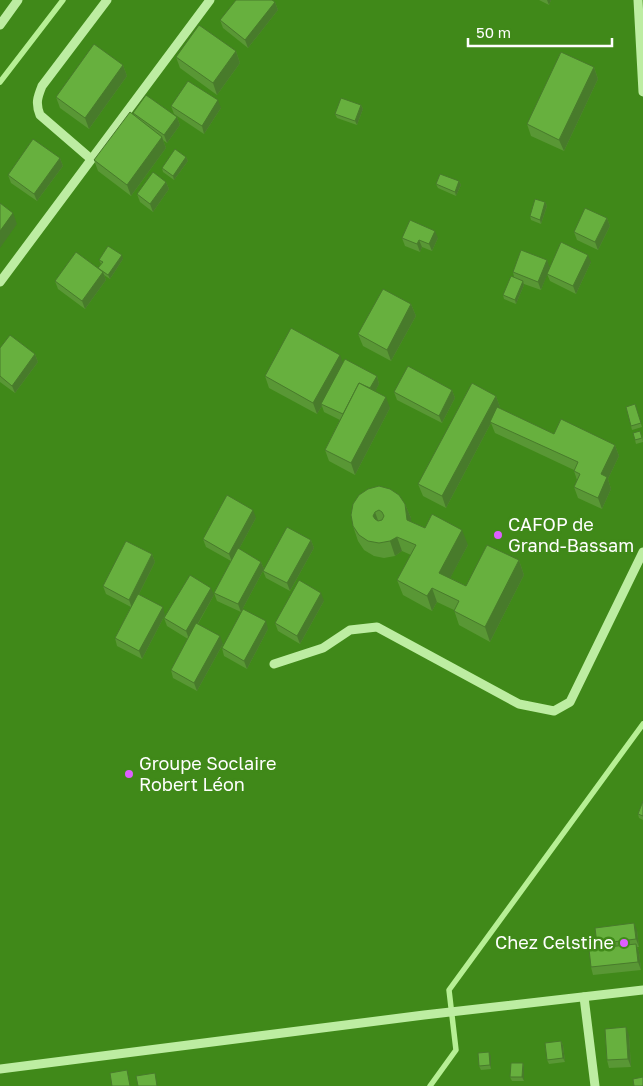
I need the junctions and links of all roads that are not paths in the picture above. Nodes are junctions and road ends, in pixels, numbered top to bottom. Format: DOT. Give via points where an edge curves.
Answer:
graph roads {
  1 [pos="18,0"];
  2 [pos="107,0"];
  3 [pos="210,0"];
  4 [pos="638,0"];
  5 [pos="0,24"];
  6 [pos="643,92"];
  7 [pos="91,160"];
  8 [pos="0,282"];
  9 [pos="643,552"];
  10 [pos="274,664"];
  11 [pos="643,990"];
  12 [pos="584,997"];
  13 [pos="0,1069"];
  14 [pos="595,1086"];
  1 -- 5 [label="street"];
  2 -- 7 [label="street" via="42,86 36,106 40,114"];
  3 -- 7 [label="street"];
  4 -- 6 [label="street"];
  7 -- 8 [label="street"];
  9 -- 10 [label="street" via="570,702 554,711 519,704 377,626 350,630 323,648"];
  11 -- 12 [label="street"];
  12 -- 13 [label="street"];
  12 -- 14 [label="street"];
}
